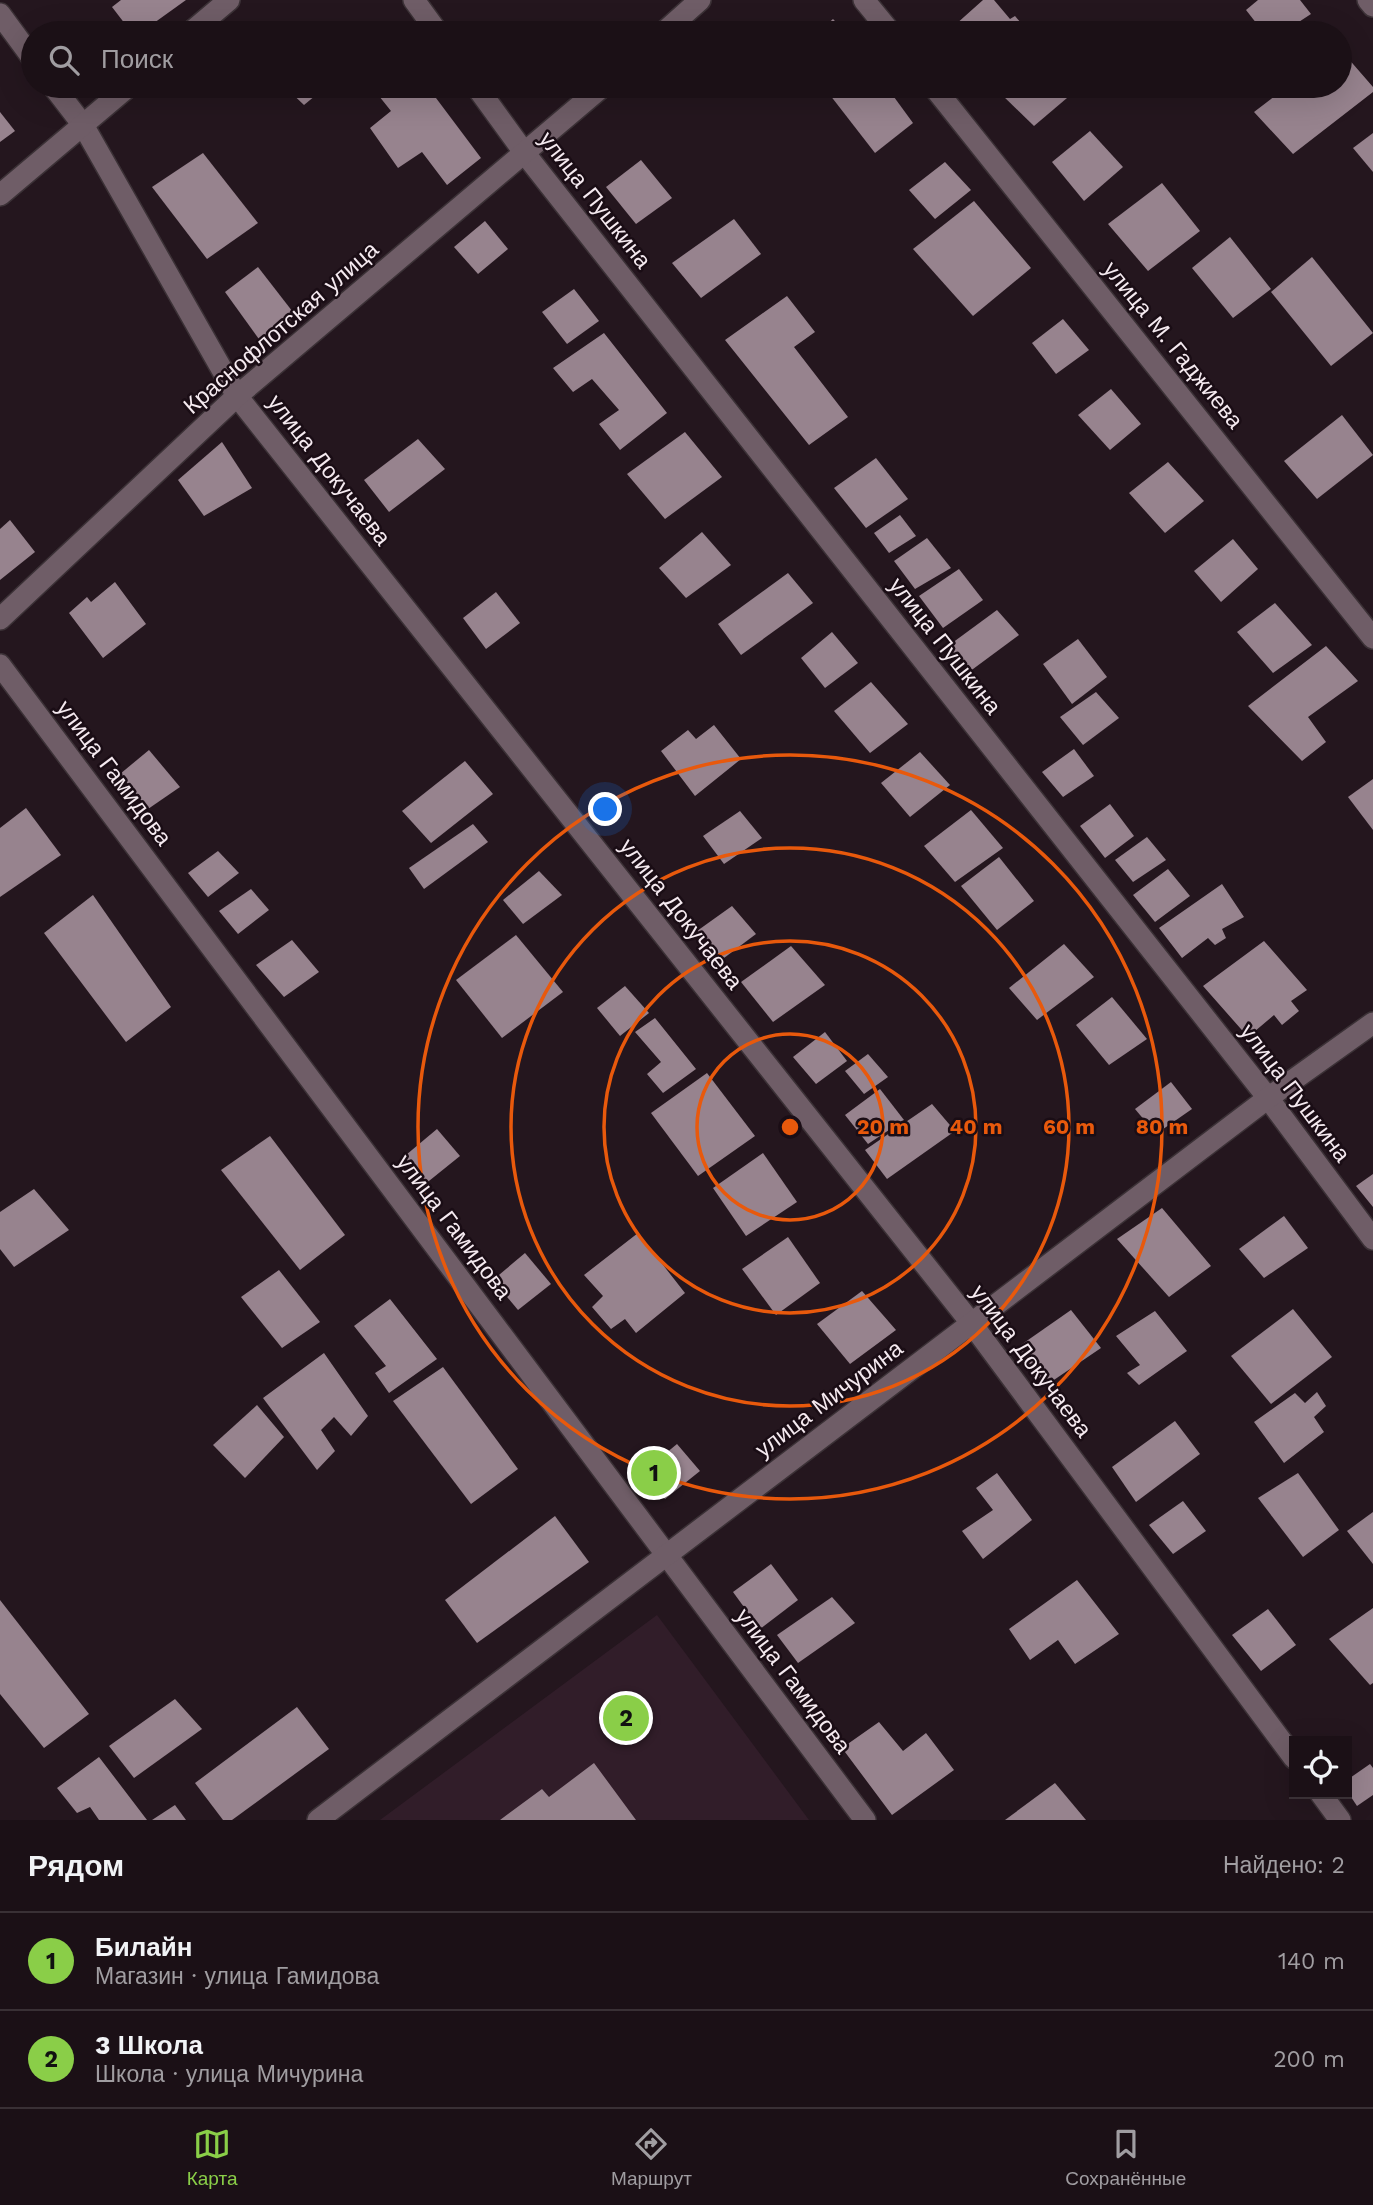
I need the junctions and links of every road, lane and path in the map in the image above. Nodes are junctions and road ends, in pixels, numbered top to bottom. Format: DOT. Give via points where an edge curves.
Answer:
graph roads {
  1 [pos="229,0"];
  2 [pos="414,0"];
  3 [pos="700,0"];
  4 [pos="864,0"];
  5 [pos="1368,0"];
  6 [pos="1373,6"];
  7 [pos="0,14"];
  8 [pos="204,21"];
  9 [pos="429,21"];
  10 [pos="676,21"];
  11 [pos="881,21"];
  12 [pos="21,43"];
  13 [pos="62,98"];
  14 [pos="115,98"];
  15 [pos="485,98"];
  16 [pos="590,98"];
  17 [pos="943,98"];
  18 [pos="83,125"];
  19 [pos="526,155"];
  20 [pos="0,195"];
  21 [pos="237,396"];
  22 [pos="0,619"];
  23 [pos="1373,638"];
  24 [pos="0,665"];
  25 [pos="1373,1023"];
  26 [pos="1268,1098"];
  27 [pos="1373,1239"];
  28 [pos="972,1324"];
  29 [pos="667,1555"];
  30 [pos="1289,1751"];
  31 [pos="1325,1799"];
  32 [pos="318,1820"];
  33 [pos="865,1820"];
  34 [pos="1340,1820"];
  1 -- 8 [label="street"];
  2 -- 9 [label="street"];
  3 -- 10 [label="street"];
  4 -- 11 [label="street"];
  5 -- 6 [label="street"];
  7 -- 12 [label="street"];
  13 -- 18 [label="street, улица Докучаева"];
  14 -- 18 [label="street"];
  15 -- 19 [label="street, улица Пушкина"];
  16 -- 19 [label="street, Краснофлотская улица"];
  17 -- 23 [label="street, улица М. Гаджиева"];
  18 -- 20 [label="street"];
  18 -- 21 [label="street, улица Докучаева"];
  19 -- 21 [label="street, Краснофлотская улица"];
  19 -- 26 [label="street, улица Пушкина"];
  21 -- 22 [label="street, Краснофлотская улица"];
  21 -- 28 [label="street, улица Докучаева"];
  24 -- 29 [label="street, улица Гамидова"];
  25 -- 26 [label="street, улица Мичурина"];
  26 -- 27 [label="street, улица Пушкина"];
  26 -- 28 [label="street, улица Мичурина"];
  28 -- 29 [label="street, улица Мичурина"];
  28 -- 30 [label="street, улица Докучаева"];
  29 -- 32 [label="street, улица Мичурина"];
  29 -- 33 [label="street, улица Гамидова"];
  31 -- 34 [label="street"];
}
